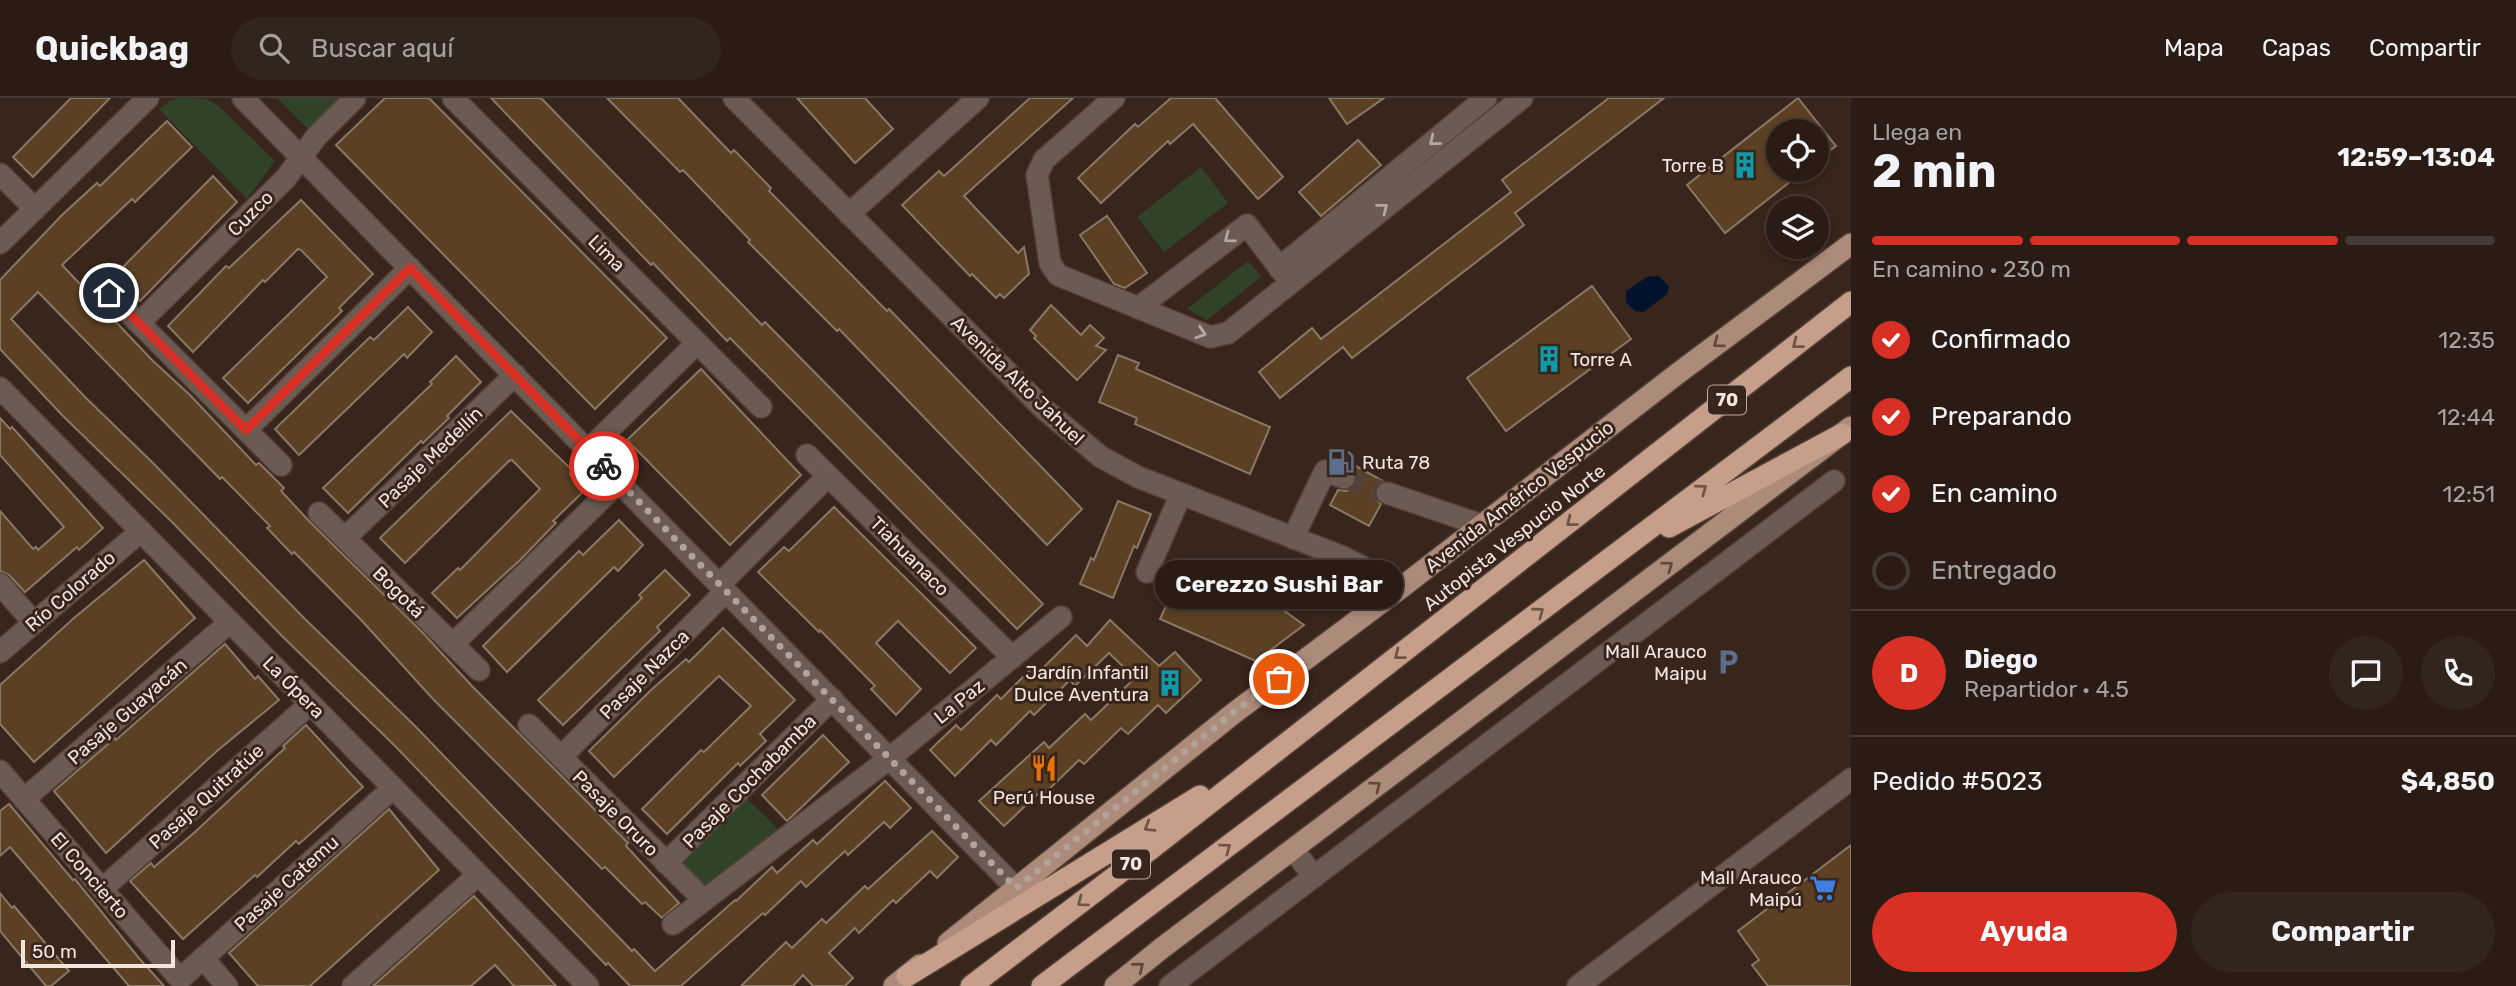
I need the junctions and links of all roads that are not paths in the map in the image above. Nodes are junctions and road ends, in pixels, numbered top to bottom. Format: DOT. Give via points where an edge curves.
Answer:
graph roads {
  1 [pos="148,98"];
  2 [pos="243,98"];
  3 [pos="355,98"];
  4 [pos="453,98"];
  5 [pos="734,98"];
  6 [pos="1114,98"];
  7 [pos="1486,98"];
  8 [pos="1522,98"];
  9 [pos="972,100"];
  10 [pos="302,157"];
  11 [pos="0,174"];
  12 [pos="35,209"];
  13 [pos="849,214"];
  14 [pos="0,243"];
  15 [pos="1851,244"];
  16 [pos="410,268"];
  17 [pos="1285,275"];
  18 [pos="109,293"];
  19 [pos="1851,302"];
  20 [pos="1138,308"];
  21 [pos="139,323"];
  22 [pos="697,343"];
  23 [pos="515,375"];
  24 [pos="1851,377"];
  25 [pos="0,388"];
  26 [pos="761,407"];
  27 [pos="246,430"];
  28 [pos="1847,431"];
  29 [pos="588,450"];
  30 [pos="807,455"];
  31 [pos="281,465"];
  32 [pos="828,475"];
  33 [pos="1344,478"];
  34 [pos="1834,481"];
  35 [pos="619,482"];
  36 [pos="1387,493"];
  37 [pos="1181,494"];
  38 [pos="319,513"];
  39 [pos="1481,525"];
  40 [pos="141,531"];
  41 [pos="345,538"];
  42 [pos="1293,538"];
  43 [pos="1608,560"];
  44 [pos="1147,572"];
  45 [pos="0,584"];
  46 [pos="1402,587"];
  47 [pos="723,588"];
  48 [pos="1640,588"];
  49 [pos="1658,615"];
  50 [pos="1061,617"];
  51 [pos="230,622"];
  52 [pos="34,623"];
  53 [pos="453,644"];
  54 [pos="0,652"];
  55 [pos="1012,657"];
  56 [pos="479,670"];
  57 [pos="832,699"];
  58 [pos="310,704"];
  59 [pos="529,725"];
  60 [pos="1291,740"];
  61 [pos="561,757"];
  62 [pos="890,758"];
  63 [pos="0,771"];
  64 [pos="1851,779"];
  65 [pos="393,788"];
  66 [pos="24,799"];
  67 [pos="1293,849"];
  68 [pos="666,863"];
  69 [pos="478,875"];
  70 [pos="1314,877"];
  71 [pos="1016,888"];
  72 [pos="102,889"];
  73 [pos="704,900"];
  74 [pos="673,924"];
  75 [pos="203,958"];
  76 [pos="180,979"];
  77 [pos="900,981"];
  78 [pos="227,986"];
  79 [pos="352,986"];
  80 [pos="588,986"];
  81 [pos="971,986"];
  82 [pos="1042,986"];
  83 [pos="1115,986"];
  84 [pos="1170,986"];
  85 [pos="1578,986"];
  1 -- 12 [label="street"];
  2 -- 10 [label="street"];
  3 -- 10 [label="street, Cuzco"];
  4 -- 22 [label="street, Lima"];
  5 -- 13 [label="street, Avenida Alto Jahuel"];
  6 -- 20 [label="street" via="1044,160 1037,175 1050,263 1058,275"];
  7 -- 17 [label="street, one-way"];
  17 -- 8 [label="street, one-way"];
  9 -- 13 [label="street"];
  10 -- 16 [label="street"];
  10 -- 21 [label="street, Cuzco"];
  11 -- 12 [label="street"];
  12 -- 14 [label="street"];
  13 -- 37 [label="street, Avenida Alto Jahuel" via="1068,430 1101,457"];
  15 -- 39 [label="main road, Avenida Américo Vespucio, one-way"];
  16 -- 23 [label="street"];
  16 -- 27 [label="street"];
  20 -- 17 [label="street, one-way" via="1210,337 1228,333"];
  17 -- 20 [label="street, one-way" via="1247,225"];
  18 -- 21 [label="street"];
  19 -- 60 [label="highway, Autopista Vespucio Norte / 70, one-way"];
  21 -- 27 [label="street"];
  22 -- 26 [label="street, Lima"];
  22 -- 29 [label="street"];
  23 -- 29 [label="street"];
  23 -- 41 [label="street, Pasaje Medellín"];
  43 -- 24 [label="highway, 70, one-way"];
  25 -- 40 [label="street, La Ópera"];
  27 -- 31 [label="street"];
  28 -- 43 [label="highway"];
  48 -- 28 [label="main road, one-way"];
  29 -- 35 [label="street"];
  30 -- 32 [label="street, Tiahuanaco"];
  32 -- 47 [label="street, Pasaje Nazca"];
  32 -- 55 [label="street, Tiahuanaco"];
  33 -- 42 [label="street" via="1325,471"];
  34 -- 49 [label="street"];
  35 -- 47 [label="street"];
  35 -- 53 [label="street"];
  36 -- 39 [label="street"];
  37 -- 42 [label="street, Avenida Alto Jahuel"];
  37 -- 44 [label="street"];
  38 -- 41 [label="street, Bogotá"];
  39 -- 46 [label="main road, Avenida Américo Vespucio"];
  40 -- 51 [label="street, La Ópera"];
  40 -- 52 [label="street, Río Colorado"];
  41 -- 53 [label="street, Bogotá"];
  42 -- 46 [label="street, Avenida Alto Jahuel"];
  82 -- 43 [label="highway, 70, one-way"];
  45 -- 52 [label="street"];
  46 -- 71 [label="main road, Avenida Américo Vespucio" via="1234,712"];
  47 -- 57 [label="street"];
  47 -- 61 [label="street, Pasaje Nazca"];
  48 -- 49 [label="street"];
  67 -- 48 [label="main road, one-way"];
  49 -- 70 [label="street"];
  50 -- 55 [label="street, La Paz"];
  51 -- 58 [label="street, La Ópera"];
  51 -- 66 [label="street, Pasaje Guayacán"];
  52 -- 54 [label="street, Río Colorado"];
  53 -- 56 [label="street, Bogotá"];
  55 -- 62 [label="street, La Paz"];
  57 -- 62 [label="street"];
  57 -- 68 [label="street, Pasaje Cochabamba"];
  58 -- 65 [label="street, La Ópera"];
  58 -- 72 [label="street, Pasaje Quitratúe"];
  59 -- 61 [label="street, Pasaje Oruro"];
  60 -- 77 [label="highway, one-way"];
  60 -- 81 [label="highway, Autopista Vespucio Norte / 70, one-way"];
  61 -- 68 [label="street, Pasaje Oruro"];
  62 -- 71 [label="street"];
  62 -- 73 [label="street"];
  63 -- 66 [label="street, El Concierto"];
  64 -- 85 [label="street"];
  65 -- 69 [label="street, La Ópera"];
  65 -- 75 [label="street, Pasaje Catemu"];
  66 -- 72 [label="street, El Concierto"];
  67 -- 70 [label="street"];
  83 -- 67 [label="main road, one-way"];
  68 -- 73 [label="street, Pasaje Oruro"];
  69 -- 79 [label="street"];
  69 -- 80 [label="street, La Ópera"];
  70 -- 84 [label="street"];
  71 -- 77 [label="main road, Avenida Américo Vespucio"];
  72 -- 76 [label="street, El Concierto"];
  73 -- 74 [label="street"];
  75 -- 76 [label="street, Pasaje Catemu"];
  75 -- 78 [label="street"];
}
